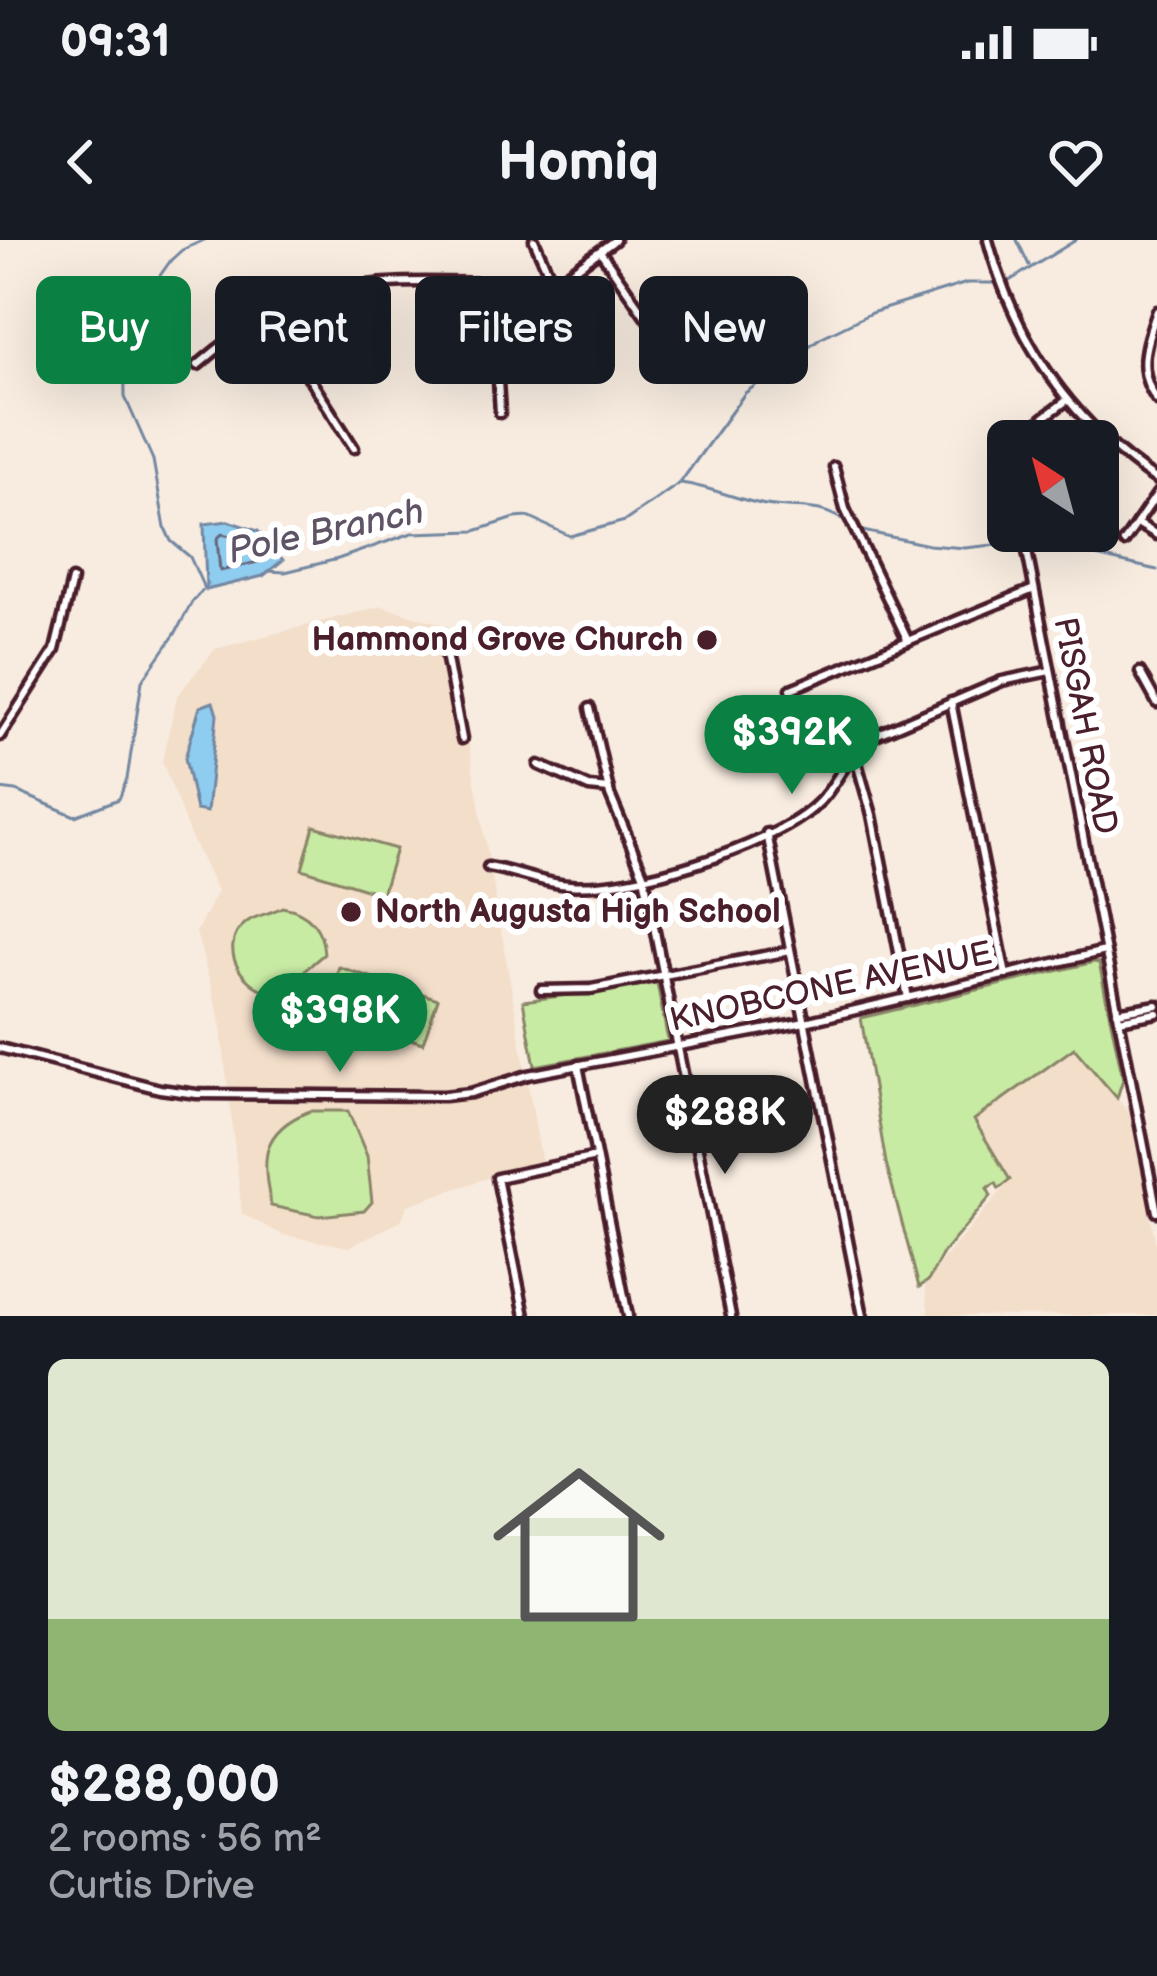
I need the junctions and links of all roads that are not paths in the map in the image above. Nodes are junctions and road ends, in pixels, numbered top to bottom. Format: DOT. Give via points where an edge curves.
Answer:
graph roads {
  1 [pos="534,240"];
  2 [pos="615,240"];
  3 [pos="988,240"];
  4 [pos="600,251"];
  5 [pos="550,276"];
  6 [pos="560,276"];
  7 [pos="639,307"];
  8 [pos="1157,311"];
  9 [pos="215,353"];
  10 [pos="198,365"];
  11 [pos="313,384"];
  12 [pos="498,384"];
  13 [pos="1067,400"];
  14 [pos="1157,400"];
  15 [pos="500,412"];
  16 [pos="1041,420"];
  17 [pos="354,448"];
  18 [pos="834,467"];
  19 [pos="1157,479"];
  20 [pos="1157,494"];
  21 [pos="1137,523"];
  22 [pos="1157,535"];
  23 [pos="1124,542"];
  24 [pos="1027,552"];
  25 [pos="72,580"];
  26 [pos="1034,589"];
  27 [pos="443,638"];
  28 [pos="908,641"];
  29 [pos="1050,671"];
  30 [pos="1140,672"];
  31 [pos="791,689"];
  32 [pos="951,703"];
  33 [pos="1157,703"];
  34 [pos="590,708"];
  35 [pos="0,736"];
  36 [pos="462,739"];
  37 [pos="854,752"];
  38 [pos="539,765"];
  39 [pos="609,789"];
  40 [pos="767,833"];
  41 [pos="488,867"];
  42 [pos="644,876"];
  43 [pos="790,951"];
  44 [pos="1105,951"];
  45 [pos="664,975"];
  46 [pos="1006,975"];
  47 [pos="541,990"];
  48 [pos="908,998"];
  49 [pos="1157,1009"];
  50 [pos="1118,1016"];
  51 [pos="805,1022"];
  52 [pos="678,1045"];
  53 [pos="0,1048"];
  54 [pos="578,1065"];
  55 [pos="596,1156"];
  56 [pos="1157,1212"];
  57 [pos="525,1316"];
  58 [pos="628,1316"];
  59 [pos="731,1316"];
  60 [pos="863,1316"];
  1 -- 5 [label="street"];
  2 -- 4 [label="street"];
  3 -- 13 [label="street" via="1021,328"];
  4 -- 6 [label="street"];
  4 -- 7 [label="street"];
  8 -- 14 [label="street" via="1142,362"];
  9 -- 10 [label="street"];
  11 -- 17 [label="street"];
  12 -- 15 [label="street"];
  13 -- 16 [label="street"];
  13 -- 19 [label="street" via="1102,439"];
  18 -- 28 [label="street" via="845,509"];
  20 -- 21 [label="street"];
  21 -- 22 [label="street"];
  21 -- 23 [label="street"];
  24 -- 26 [label="street, PISGAH ROAD"];
  25 -- 35 [label="street" via="55,650"];
  26 -- 28 [label="street"];
  26 -- 29 [label="street, PISGAH ROAD"];
  27 -- 36 [label="street"];
  28 -- 31 [label="street"];
  29 -- 32 [label="street"];
  29 -- 44 [label="street, PISGAH ROAD"];
  30 -- 33 [label="street"];
  32 -- 37 [label="street" via="871,736"];
  32 -- 46 [label="street"];
  34 -- 39 [label="street"];
  37 -- 40 [label="street" via="814,808"];
  37 -- 48 [label="street"];
  38 -- 39 [label="street"];
  39 -- 42 [label="street"];
  40 -- 42 [label="street" via="704,863"];
  40 -- 43 [label="street"];
  41 -- 42 [label="street" via="572,886"];
  42 -- 45 [label="street"];
  43 -- 45 [label="street"];
  43 -- 51 [label="street"];
  44 -- 46 [label="street, KNOBCONE AVENUE"];
  44 -- 50 [label="street, PISGAH ROAD"];
  45 -- 47 [label="street"];
  45 -- 52 [label="street"];
  46 -- 48 [label="street, KNOBCONE AVENUE"];
  48 -- 51 [label="street, KNOBCONE AVENUE"];
  49 -- 50 [label="street"];
  50 -- 56 [label="street, PISGAH ROAD"];
  51 -- 52 [label="street, KNOBCONE AVENUE"];
  51 -- 60 [label="street"];
  52 -- 54 [label="street, KNOBCONE AVENUE"];
  52 -- 59 [label="street"];
  53 -- 54 [label="street, KNOBCONE AVENUE" via="160,1088 232,1096 444,1096"];
  54 -- 55 [label="street"];
  55 -- 57 [label="street" via="497,1178"];
  55 -- 58 [label="street"];
}
